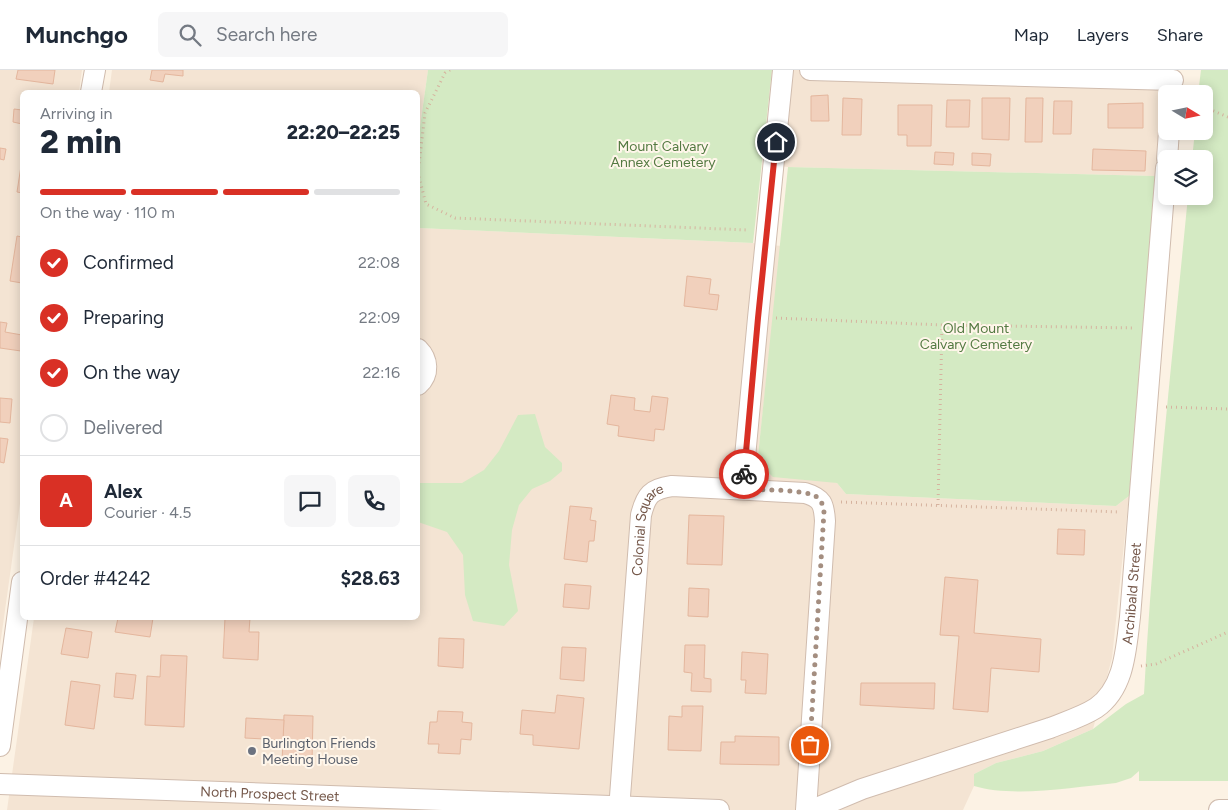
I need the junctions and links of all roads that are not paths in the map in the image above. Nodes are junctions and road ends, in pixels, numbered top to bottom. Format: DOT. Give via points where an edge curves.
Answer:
graph roads {
  1 [pos="95,70"];
  2 [pos="783,70"];
  3 [pos="810,70"];
  4 [pos="1173,81"];
  5 [pos="91,90"];
  6 [pos="1163,205"];
  7 [pos="420,351"];
  8 [pos="420,383"];
  9 [pos="742,489"];
  10 [pos="20,597"];
  11 [pos="0,746"];
  12 [pos="0,784"];
  13 [pos="240,802"];
  14 [pos="619,808"];
  15 [pos="719,810"];
  16 [pos="806,810"];
  17 [pos="812,810"];
  18 [pos="1219,810"];
  19 [pos="1228,810"];
  1 -- 5 [label="street"];
  2 -- 9 [label="street"];
  3 -- 4 [label="street"];
  6 -- 17 [label="street, Archibald Street" via="1130,617 1118,680 1096,708 1080,716 862,788"];
  7 -- 8 [label="street" via="426,359 427,370"];
  9 -- 14 [label="street, Colonial Square" via="658,488 650,493 644,504"];
  9 -- 16 [label="street, Colonial Square" via="805,493 821,501 824,511"];
  10 -- 11 [label="street"];
  12 -- 13 [label="street, North Prospect Street"];
  13 -- 14 [label="street, North Prospect Street"];
  14 -- 15 [label="street, North Prospect Street"];
  18 -- 19 [label="street"];
}
